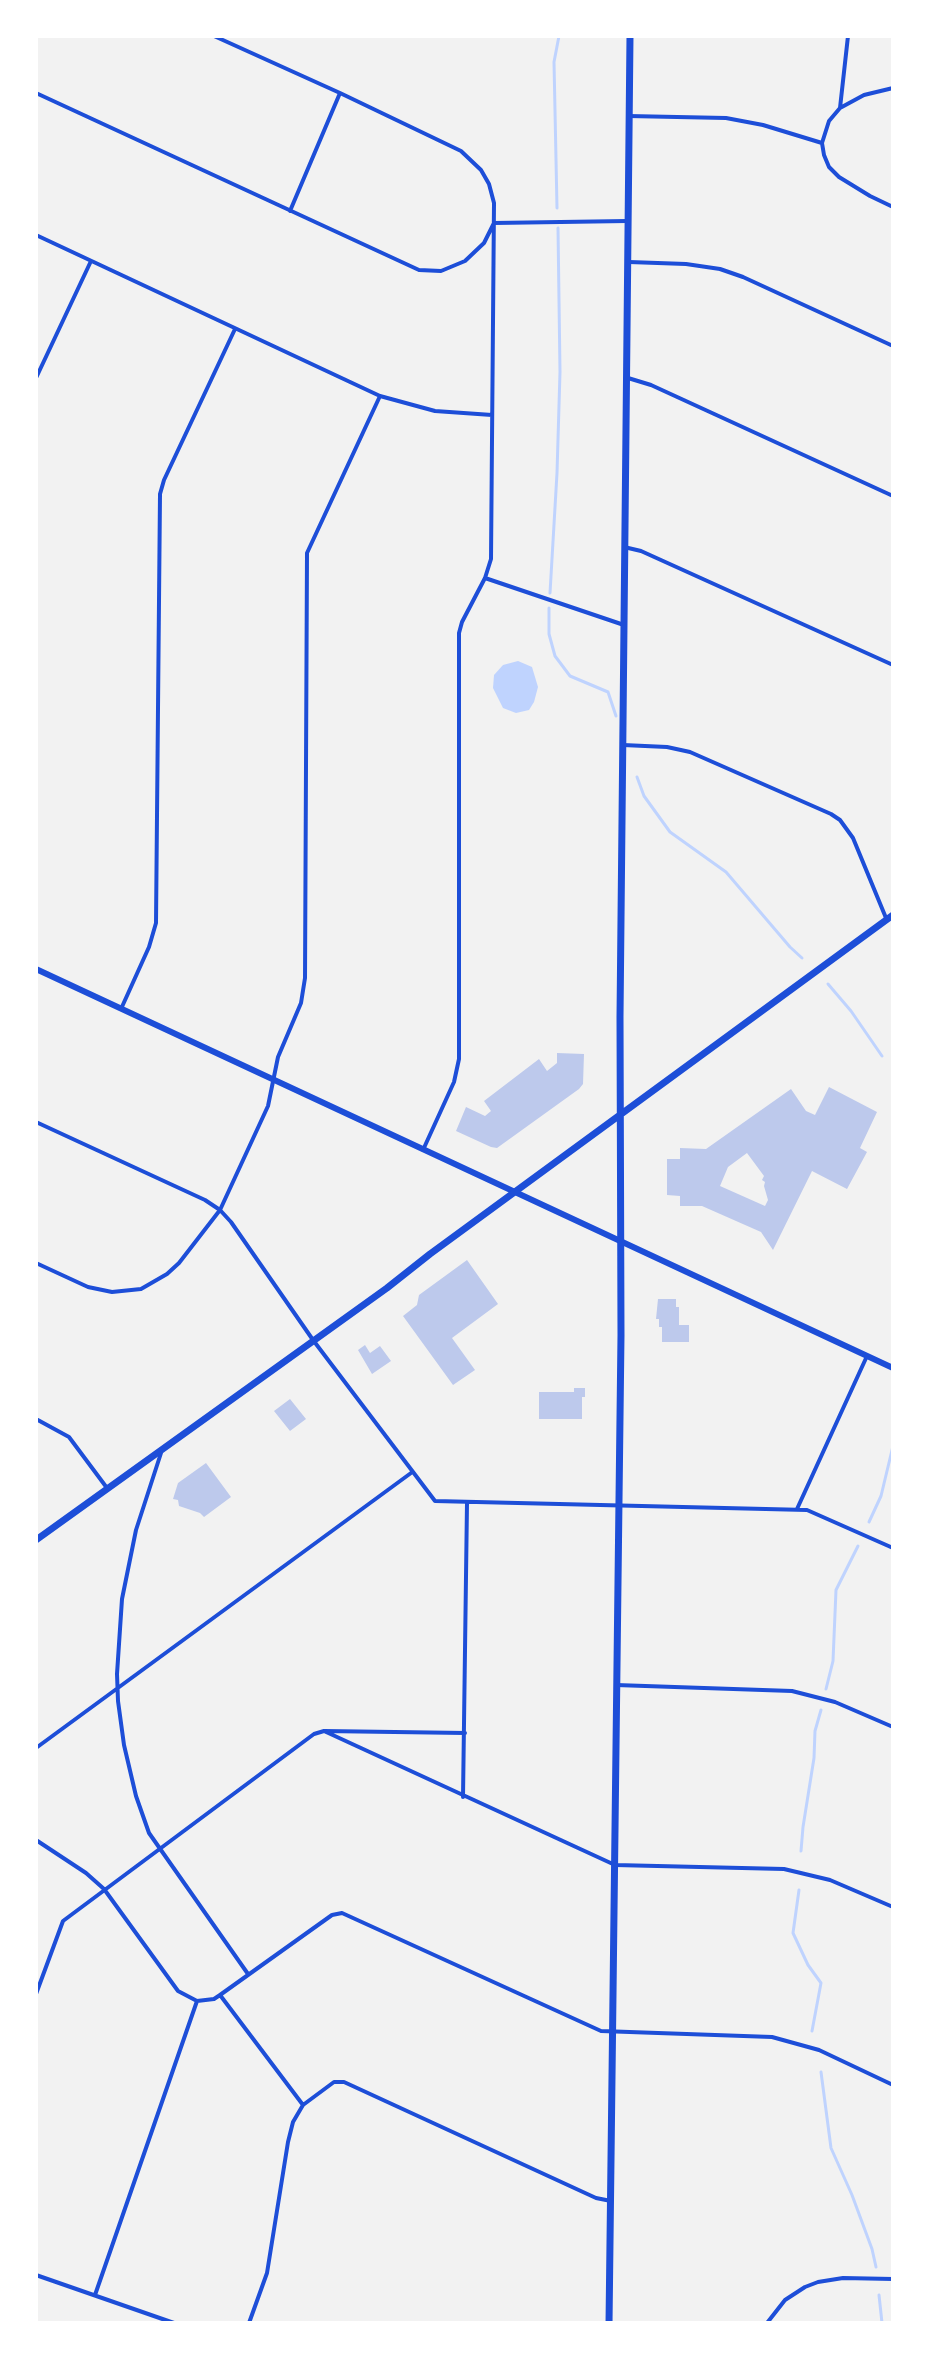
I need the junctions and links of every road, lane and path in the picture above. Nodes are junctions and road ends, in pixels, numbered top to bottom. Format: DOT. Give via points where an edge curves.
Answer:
graph roads {
  1 [pos="214,36"];
  2 [pos="630,36"];
  3 [pos="848,36"];
  4 [pos="893,88"];
  5 [pos="36,93"];
  6 [pos="340,93"];
  7 [pos="840,108"];
  8 [pos="628,116"];
  9 [pos="822,143"];
  10 [pos="893,207"];
  11 [pos="290,211"];
  12 [pos="627,221"];
  13 [pos="494,223"];
  14 [pos="36,235"];
  15 [pos="91,261"];
  16 [pos="627,262"];
  17 [pos="235,329"];
  18 [pos="893,346"];
  19 [pos="626,377"];
  20 [pos="36,378"];
  21 [pos="380,396"];
  22 [pos="492,415"];
  23 [pos="893,496"];
  24 [pos="624,547"];
  25 [pos="485,578"];
  26 [pos="624,625"];
  27 [pos="893,665"];
  28 [pos="623,745"];
  29 [pos="890,917"];
  30 [pos="36,969"];
  31 [pos="121,1009"];
  32 [pos="274,1080"];
  33 [pos="620,1115"];
  34 [pos="36,1122"];
  35 [pos="423,1150"];
  36 [pos="515,1192"];
  37 [pos="220,1210"];
  38 [pos="621,1241"];
  39 [pos="36,1263"];
  40 [pos="313,1340"];
  41 [pos="867,1356"];
  42 [pos="893,1368"];
  43 [pos="36,1419"];
  44 [pos="161,1451"];
  45 [pos="412,1473"];
  46 [pos="107,1488"];
  47 [pos="467,1503"];
  48 [pos="618,1506"];
  49 [pos="797,1509"];
  50 [pos="36,1540"];
  51 [pos="893,1548"];
  52 [pos="616,1685"];
  53 [pos="118,1687"];
  54 [pos="893,1727"];
  55 [pos="324,1731"];
  56 [pos="465,1733"];
  57 [pos="36,1748"];
  58 [pos="463,1797"];
  59 [pos="36,1840"];
  60 [pos="158,1849"];
  61 [pos="615,1865"];
  62 [pos="104,1889"];
  63 [pos="893,1907"];
  64 [pos="248,1974"];
  65 [pos="36,1994"];
  66 [pos="220,1995"];
  67 [pos="197,2001"];
  68 [pos="613,2032"];
  69 [pos="893,2085"];
  70 [pos="303,2105"];
  71 [pos="611,2201"];
  72 [pos="36,2275"];
  73 [pos="893,2279"];
  74 [pos="95,2295"];
  75 [pos="174,2323"];
  76 [pos="249,2323"];
  77 [pos="609,2323"];
  78 [pos="767,2323"];
  1 -- 6 [label="street"];
  2 -- 8 [label="main road"];
  3 -- 7 [label="street"];
  4 -- 7 [label="street"];
  5 -- 11 [label="street"];
  6 -- 11 [label="street"];
  6 -- 13 [label="street" via="469,157 489,184"];
  7 -- 9 [label="street"];
  8 -- 9 [label="street" via="726,118"];
  8 -- 12 [label="main road"];
  9 -- 10 [label="street" via="829,167 839,177"];
  11 -- 13 [label="street" via="428,271 449,269 473,256"];
  12 -- 13 [label="street"];
  12 -- 16 [label="main road"];
  13 -- 22 [label="street"];
  14 -- 15 [label="street"];
  15 -- 17 [label="street"];
  15 -- 20 [label="street"];
  16 -- 18 [label="street" via="720,269"];
  16 -- 19 [label="main road"];
  17 -- 21 [label="street"];
  17 -- 31 [label="street" via="160,494 157,908 152,939"];
  19 -- 23 [label="street"];
  19 -- 24 [label="main road"];
  21 -- 22 [label="street" via="435,411"];
  21 -- 32 [label="street" via="307,553 305,978"];
  22 -- 25 [label="street" via="491,549"];
  24 -- 26 [label="main road"];
  24 -- 27 [label="street"];
  25 -- 26 [label="street"];
  25 -- 35 [label="street" via="459,633 459,1059"];
  26 -- 28 [label="main road"];
  28 -- 29 [label="street" via="690,752 831,814 853,838"];
  28 -- 33 [label="main road"];
  29 -- 33 [label="main road"];
  30 -- 31 [label="main road"];
  31 -- 32 [label="main road"];
  32 -- 35 [label="main road"];
  32 -- 37 [label="street" via="268,1106"];
  33 -- 36 [label="main road"];
  33 -- 38 [label="main road"];
  34 -- 37 [label="street"];
  35 -- 36 [label="main road"];
  36 -- 38 [label="main road"];
  36 -- 40 [label="main road"];
  37 -- 39 [label="street" via="179,1263 141,1289 102,1291"];
  37 -- 40 [label="street"];
  38 -- 41 [label="main road"];
  38 -- 48 [label="main road"];
  40 -- 44 [label="main road"];
  40 -- 45 [label="street"];
  41 -- 42 [label="main road"];
  41 -- 49 [label="street"];
  43 -- 46 [label="street" via="69,1437"];
  44 -- 46 [label="main road"];
  44 -- 53 [label="street" via="126,1574"];
  45 -- 47 [label="street" via="435,1501"];
  45 -- 53 [label="street"];
  46 -- 50 [label="main road"];
  47 -- 48 [label="street"];
  47 -- 56 [label="street"];
  48 -- 49 [label="street"];
  48 -- 52 [label="main road"];
  49 -- 51 [label="street"];
  52 -- 54 [label="street" via="792,1691 835,1702"];
  52 -- 61 [label="main road"];
  53 -- 57 [label="street"];
  53 -- 60 [label="street" via="129,1771"];
  55 -- 56 [label="street"];
  55 -- 58 [label="street"];
  55 -- 60 [label="street"];
  56 -- 58 [label="street"];
  58 -- 61 [label="street"];
  59 -- 62 [label="street"];
  60 -- 62 [label="street"];
  60 -- 64 [label="street"];
  61 -- 63 [label="street" via="784,1869 830,1880"];
  61 -- 68 [label="main road"];
  62 -- 65 [label="street" via="60,1925"];
  62 -- 67 [label="street" via="171,1983"];
  64 -- 66 [label="street"];
  64 -- 68 [label="street" via="342,1913"];
  66 -- 67 [label="street"];
  66 -- 70 [label="street"];
  67 -- 74 [label="street"];
  68 -- 69 [label="street" via="772,2037 819,2050"];
  68 -- 71 [label="main road"];
  70 -- 71 [label="street" via="330,2084 344,2082"];
  70 -- 76 [label="street" via="290,2132 267,2273"];
  71 -- 77 [label="main road"];
  72 -- 74 [label="street"];
  73 -- 78 [label="street" via="818,2282 785,2300"];
  74 -- 75 [label="street"];
}
